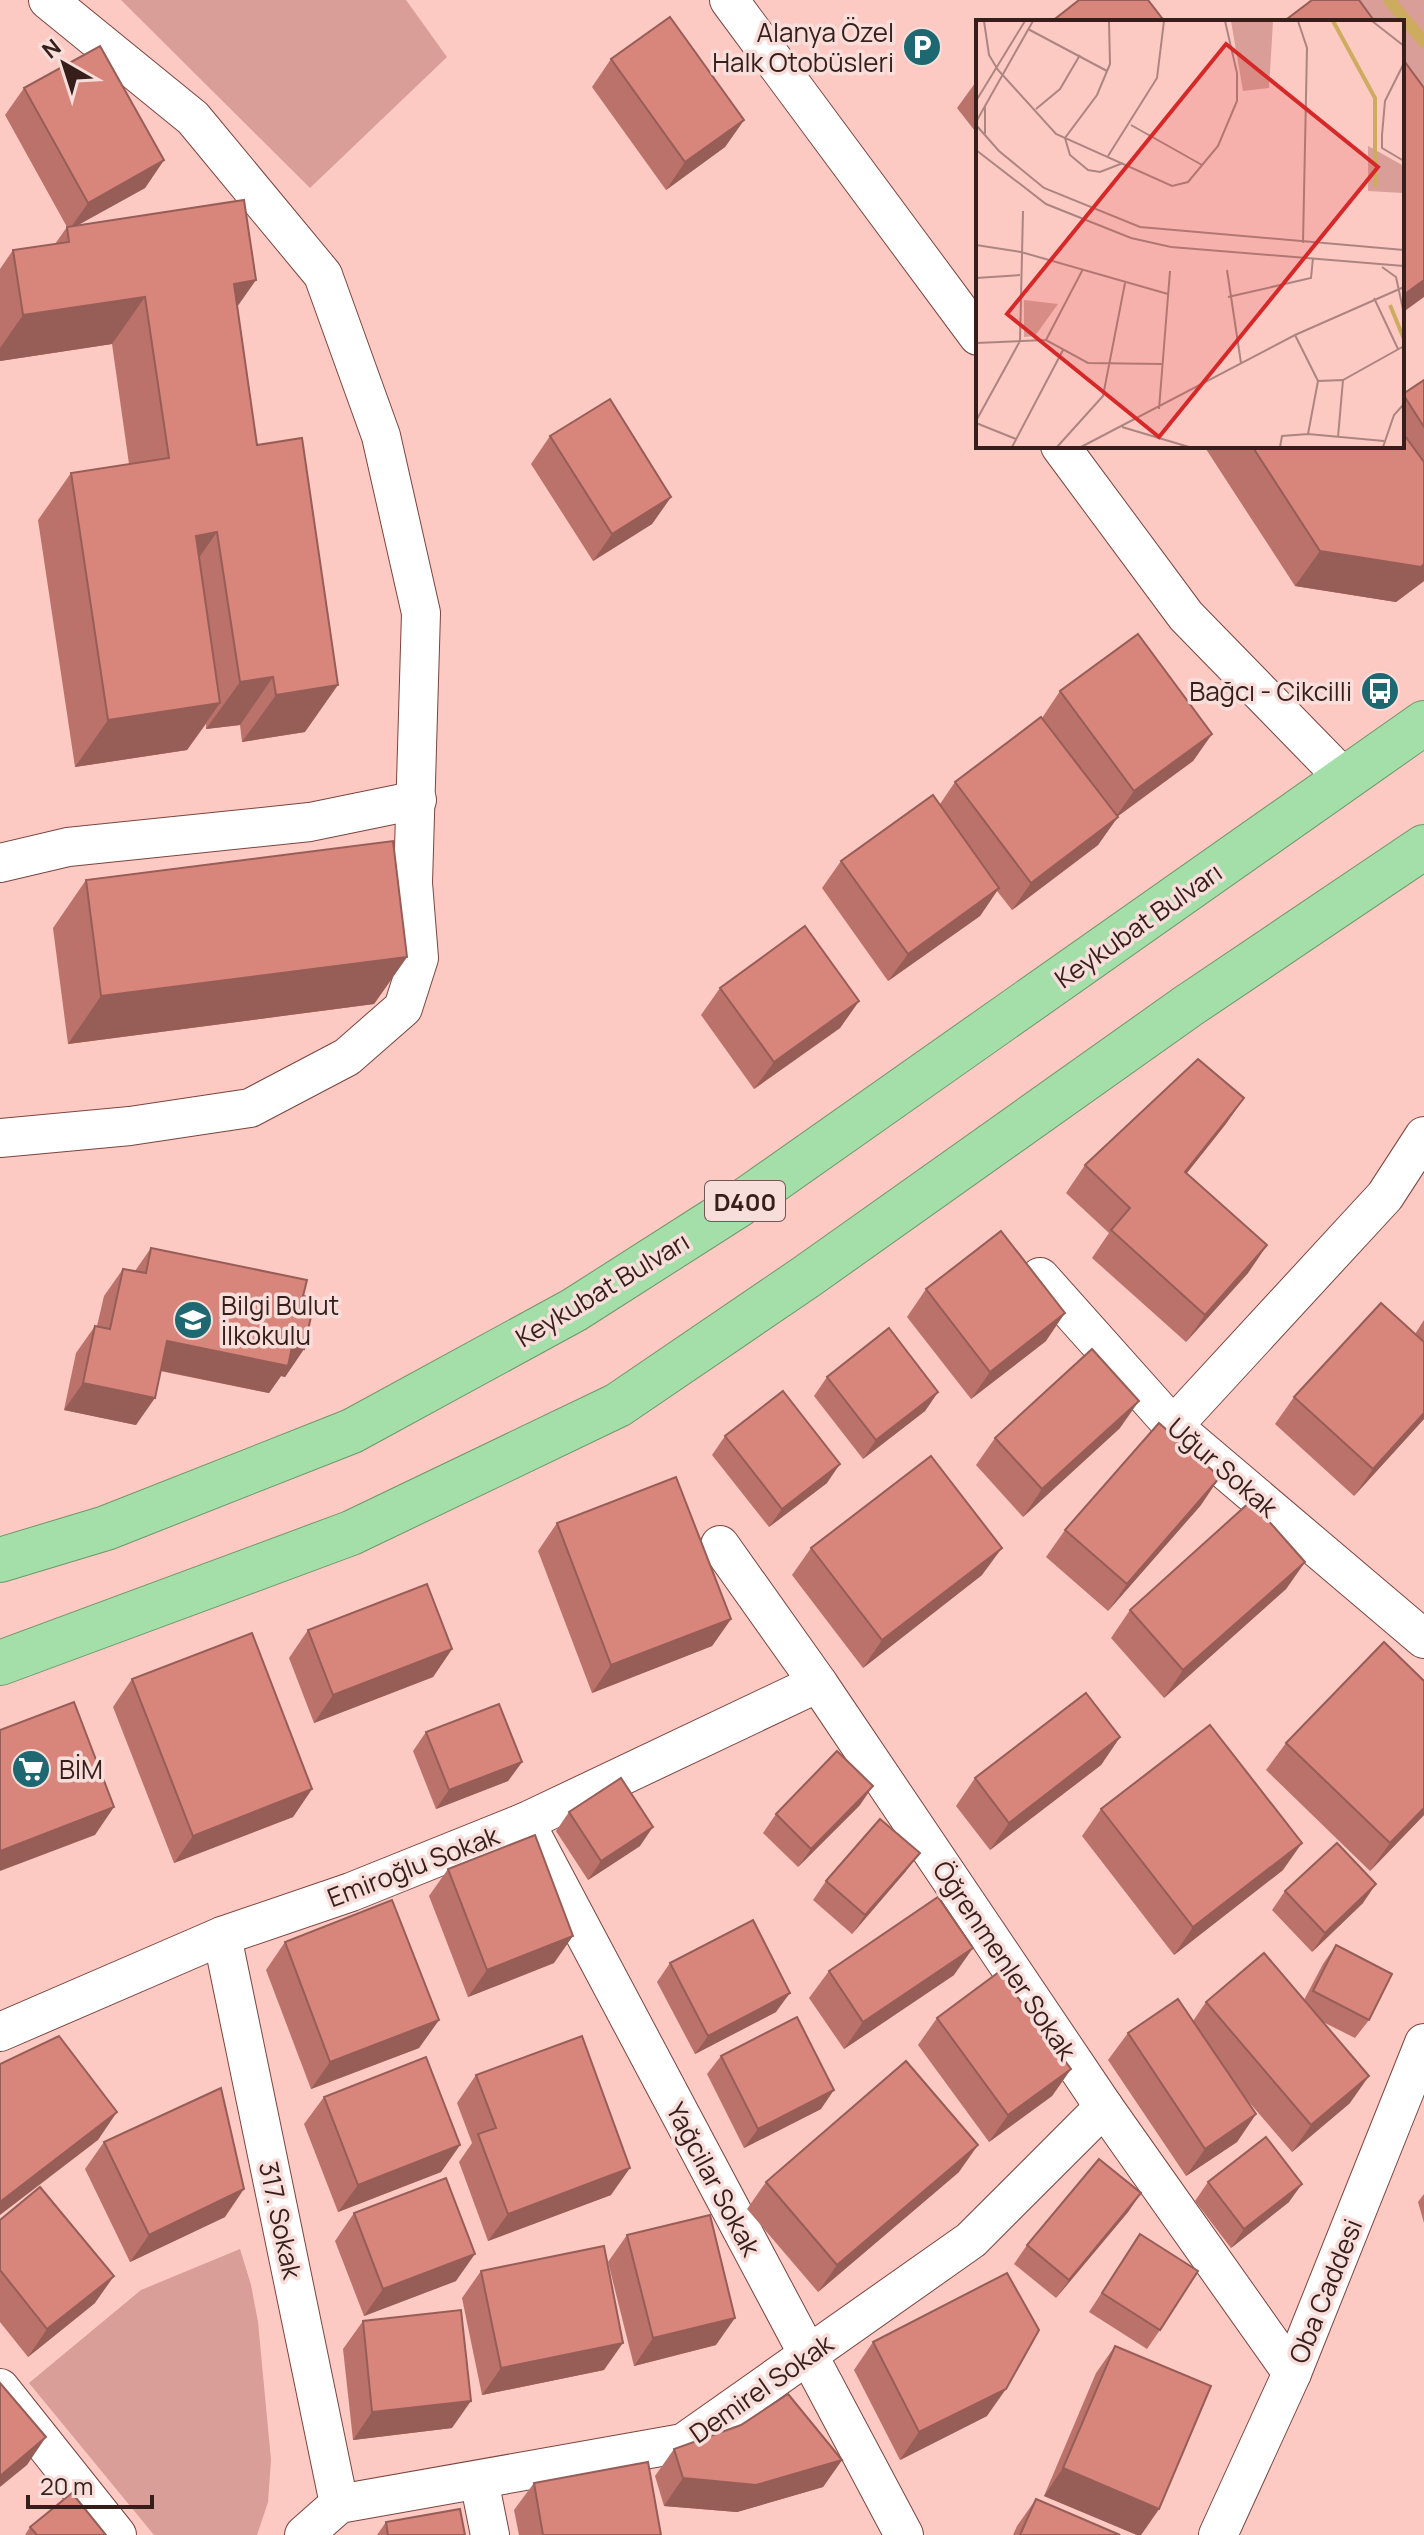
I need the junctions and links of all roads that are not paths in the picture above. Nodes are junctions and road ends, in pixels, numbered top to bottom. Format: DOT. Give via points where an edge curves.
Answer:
graph roads {
  1 [pos="48,0"];
  2 [pos="729,0"];
  3 [pos="976,333"];
  4 [pos="1061,448"];
  5 [pos="1424,723"];
  6 [pos="1345,779"];
  7 [pos="417,800"];
  8 [pos="1424,847"];
  9 [pos="0,863"];
  10 [pos="1424,1136"];
  11 [pos="0,1138"];
  12 [pos="1040,1277"];
  13 [pos="1173,1426"];
  14 [pos="720,1545"];
  15 [pos="0,1560"];
  16 [pos="1424,1639"];
  17 [pos="0,1663"];
  18 [pos="818,1683"];
  19 [pos="525,1822"];
  20 [pos="222,1936"];
  21 [pos="0,2032"];
  22 [pos="1424,2043"];
  23 [pos="1104,2107"];
  24 [pos="808,2355"];
  25 [pos="1292,2373"];
  26 [pos="0,2388"];
  27 [pos="479,2480"];
  28 [pos="339,2504"];
  29 [pos="117,2535"];
  30 [pos="304,2535"];
  31 [pos="490,2535"];
  32 [pos="904,2535"];
  33 [pos="1218,2535"];
  1 -- 7 [label="street" via="193,118 323,275 381,436 421,613"];
  2 -- 3 [label="street"];
  4 -- 6 [label="street" via="1186,616"];
  5 -- 6 [label="highway, Keykubat Bulvarı / D400"];
  6 -- 15 [label="highway, Keykubat Bulvarı / D400" via="753,1196 574,1310 352,1431 106,1528"];
  7 -- 9 [label="street" via="310,822 68,847"];
  7 -- 11 [label="street" via="413,883 419,958 403,1008 347,1057 250,1108"];
  8 -- 17 [label="highway" via="618,1405 351,1533"];
  10 -- 13 [label="street" via="1385,1196"];
  12 -- 13 [label="street, Uğur Sokak"];
  13 -- 16 [label="street, Uğur Sokak"];
  14 -- 18 [label="street, Öğrenmenler Sokak"];
  18 -- 19 [label="street, Emiroğlu Sokak"];
  18 -- 23 [label="street, Öğrenmenler Sokak"];
  19 -- 20 [label="street, Emiroğlu Sokak" via="351,1892"];
  19 -- 24 [label="street, Yağcilar Sokak"];
  20 -- 21 [label="street, Emiroğlu Sokak"];
  20 -- 28 [label="street, 317. Sokak"];
  22 -- 25 [label="street, Oba Caddesi"];
  23 -- 24 [label="street, Demirel Sokak" via="971,2240"];
  23 -- 25 [label="street, Öğrenmenler Sokak"];
  24 -- 27 [label="street, Demirel Sokak" via="683,2443"];
  24 -- 32 [label="street, Yağcilar Sokak"];
  25 -- 33 [label="street, Oba Caddesi"];
  26 -- 29 [label="street"];
  27 -- 28 [label="street, Demirel Sokak"];
  27 -- 31 [label="street"];
  28 -- 30 [label="street"];
}
